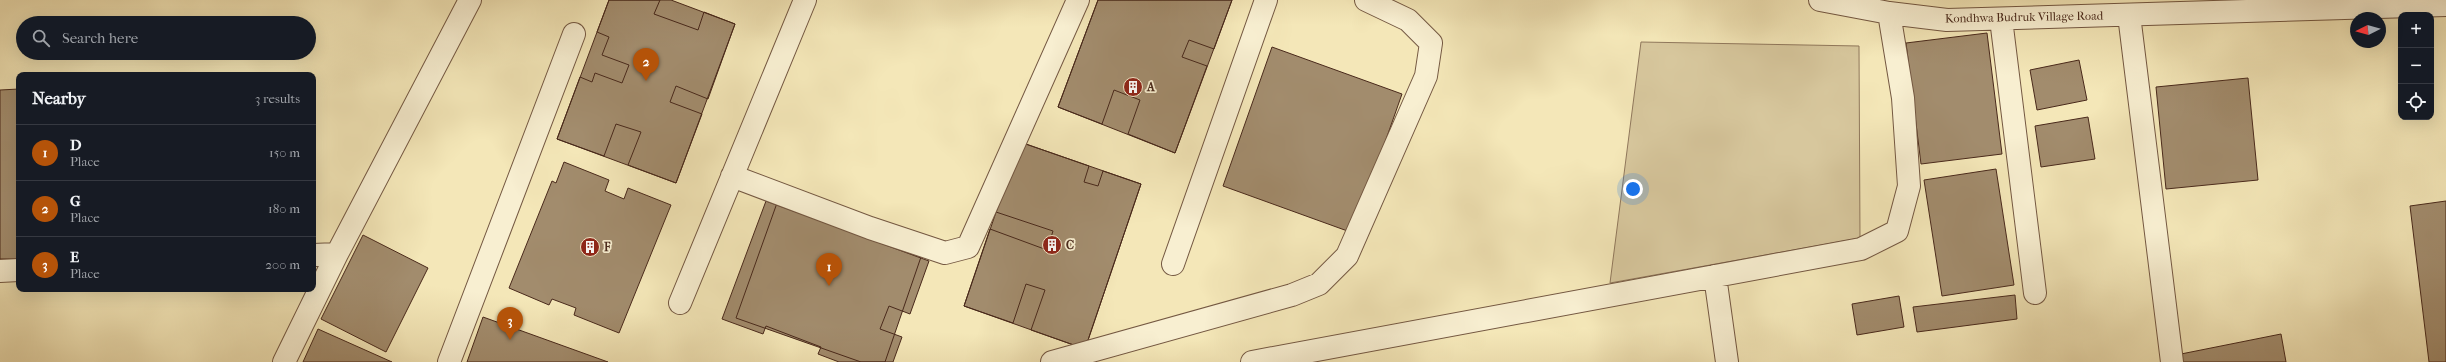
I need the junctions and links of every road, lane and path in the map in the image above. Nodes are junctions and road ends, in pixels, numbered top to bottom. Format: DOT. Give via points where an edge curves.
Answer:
graph roads {
  1 [pos="470,0"];
  2 [pos="805,0"];
  3 [pos="1078,0"];
  4 [pos="1266,0"];
  5 [pos="1366,0"];
  6 [pos="1820,0"];
  7 [pos="2446,4"];
  8 [pos="1889,13"];
  9 [pos="2129,15"];
  10 [pos="2000,19"];
  11 [pos="574,34"];
  12 [pos="732,176"];
  13 [pos="337,254"];
  14 [pos="316,255"];
  15 [pos="1173,264"];
  16 [pos="16,270"];
  17 [pos="0,272"];
  18 [pos="1714,276"];
  19 [pos="2036,293"];
  20 [pos="680,303"];
  21 [pos="284,362"];
  22 [pos="448,362"];
  23 [pos="1052,362"];
  24 [pos="1252,362"];
  25 [pos="1727,362"];
  26 [pos="2172,362"];
  1 -- 13 [label="street"];
  2 -- 12 [label="street"];
  3 -- 12 [label="street" via="968,247 945,252 870,228"];
  4 -- 15 [label="street"];
  5 -- 23 [label="street" via="1408,20 1431,43 1426,76 1347,256 1319,284 1292,295"];
  6 -- 8 [label="street, Kondhwa Budruk Village Road"];
  7 -- 9 [label="street, Kondhwa Budruk Village Road"];
  8 -- 10 [label="street, Kondhwa Budruk Village Road" via="1947,20"];
  8 -- 18 [label="street" via="1903,98 1909,186 1897,231 1861,249"];
  9 -- 10 [label="street, Kondhwa Budruk Village Road"];
  9 -- 26 [label="street"];
  10 -- 19 [label="street"];
  11 -- 22 [label="street"];
  12 -- 20 [label="street"];
  13 -- 14 [label="street"];
  13 -- 21 [label="street"];
  16 -- 17 [label="street"];
  18 -- 24 [label="street"];
  18 -- 25 [label="street"];
}
